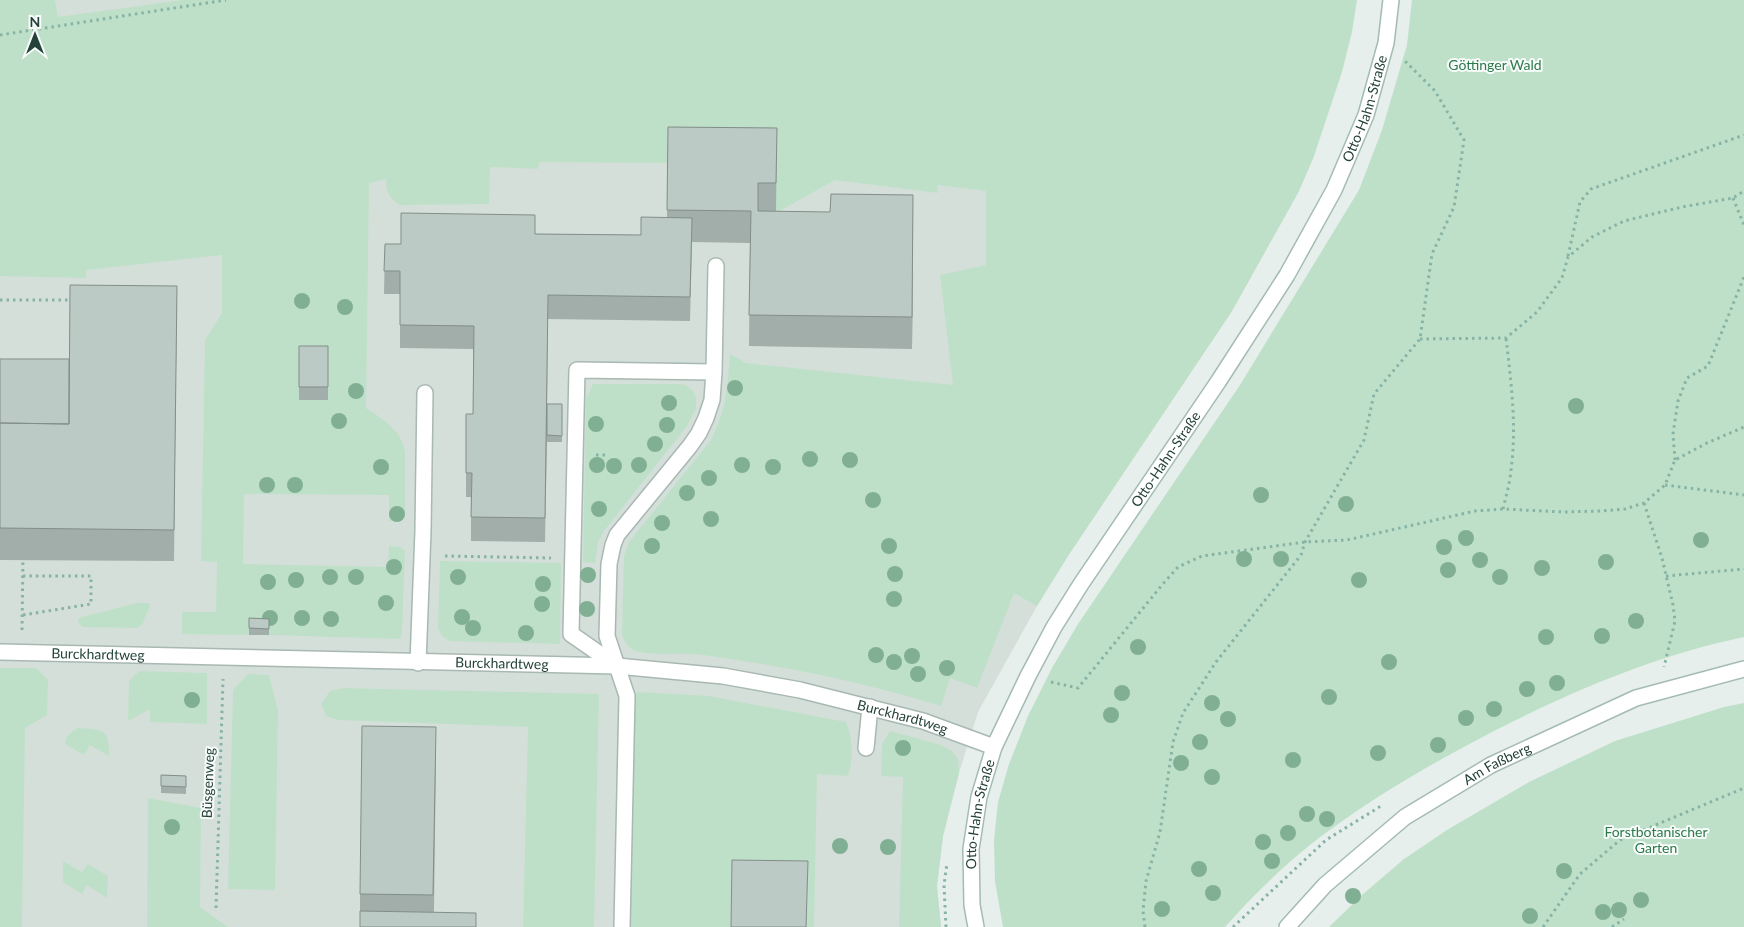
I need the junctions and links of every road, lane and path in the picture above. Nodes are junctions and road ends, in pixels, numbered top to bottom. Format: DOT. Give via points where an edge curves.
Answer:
graph roads {
  1 [pos="226,0"];
  2 [pos="1391,0"];
  3 [pos="0,35"];
  4 [pos="1386,43"];
  5 [pos="1744,135"];
  6 [pos="1744,191"];
  7 [pos="1733,198"];
  8 [pos="1744,226"];
  9 [pos="1568,257"];
  10 [pos="716,266"];
  11 [pos="1744,277"];
  12 [pos="0,300"];
  13 [pos="76,300"];
  14 [pos="1506,338"];
  15 [pos="1420,339"];
  16 [pos="714,372"];
  17 [pos="425,393"];
  18 [pos="1744,427"];
  19 [pos="1675,460"];
  20 [pos="1666,485"];
  21 [pos="1744,495"];
  22 [pos="1644,503"];
  23 [pos="1503,508"];
  24 [pos="1305,542"];
  25 [pos="23,552"];
  26 [pos="422,556"];
  27 [pos="554,558"];
  28 [pos="1744,569"];
  29 [pos="23,576"];
  30 [pos="1666,576"];
  31 [pos="0,652"];
  32 [pos="223,658"];
  33 [pos="418,663"];
  34 [pos="618,666"];
  35 [pos="1664,669"];
  36 [pos="1744,669"];
  37 [pos="1047,681"];
  38 [pos="870,707"];
  39 [pos="994,747"];
  40 [pos="866,748"];
  41 [pos="1744,788"];
  42 [pos="216,908"];
  43 [pos="1624,919"];
  44 [pos="622,927"];
  45 [pos="976,927"];
  46 [pos="1145,927"];
  47 [pos="1287,927"];
  48 [pos="1542,927"];
  49 [pos="1612,927"];
  1 -- 3 [label="path"];
  2 -- 4 [label="street, Otto-Hahn-Straße"];
  4 -- 15 [label="path" via="1436,91 1464,140 1454,206 1432,254"];
  4 -- 39 [label="street, Otto-Hahn-Straße" via="1366,115 1334,190 1287,276 1054,627"];
  5 -- 9 [label="path" via="1591,188 1580,202"];
  6 -- 7 [label="path"];
  7 -- 8 [label="path"];
  7 -- 9 [label="path" via="1682,206 1624,221 1592,237"];
  9 -- 14 [label="path" via="1562,278 1538,312"];
  10 -- 16 [label="street"];
  11 -- 19 [label="path" via="1708,366 1687,378 1678,401 1673,434"];
  12 -- 13 [label="path"];
  14 -- 15 [label="path"];
  14 -- 23 [label="path" via="1513,393 1514,438 1512,471"];
  15 -- 24 [label="path" via="1374,394 1364,440"];
  16 -- 34 [label="street" via="712,400 700,433 617,535 613,545 609,564 608,636"];
  16 -- 34 [label="street" via="577,370 571,634"];
  17 -- 26 [label="street"];
  18 -- 19 [label="path"];
  19 -- 20 [label="path"];
  20 -- 21 [label="path"];
  20 -- 22 [label="path"];
  22 -- 23 [label="path" via="1625,509 1600,511"];
  22 -- 30 [label="path"];
  23 -- 24 [label="path" via="1347,540"];
  24 -- 37 [label="path" via="1202,556 1178,567 1078,688"];
  24 -- 46 [label="path" via="1300,555 1216,662 1183,713 1173,742 1160,832 1146,881"];
  25 -- 29 [label="path"];
  26 -- 27 [label="path"];
  26 -- 33 [label="street"];
  28 -- 30 [label="path"];
  29 -- 29 [label="path" via="91,576 91,604 22,615"];
  30 -- 35 [label="path" via="1675,621"];
  31 -- 32 [label="street, Burckhardtweg"];
  32 -- 33 [label="street, Burckhardtweg"];
  32 -- 42 [label="path, Büsgenweg"];
  33 -- 34 [label="street, Burckhardtweg"];
  34 -- 38 [label="street, Burckhardtweg" via="723,676"];
  34 -- 44 [label="street" via="627,696"];
  36 -- 47 [label="street, Am Faßberg" via="1636,698 1491,765 1405,817 1325,885"];
  38 -- 39 [label="street, Burckhardtweg" via="924,721"];
  38 -- 40 [label="street"];
  39 -- 45 [label="street, Otto-Hahn-Straße" via="979,797 971,849 972,905"];
  41 -- 48 [label="path" via="1620,840 1580,874"];
  43 -- 49 [label="path"];
}
